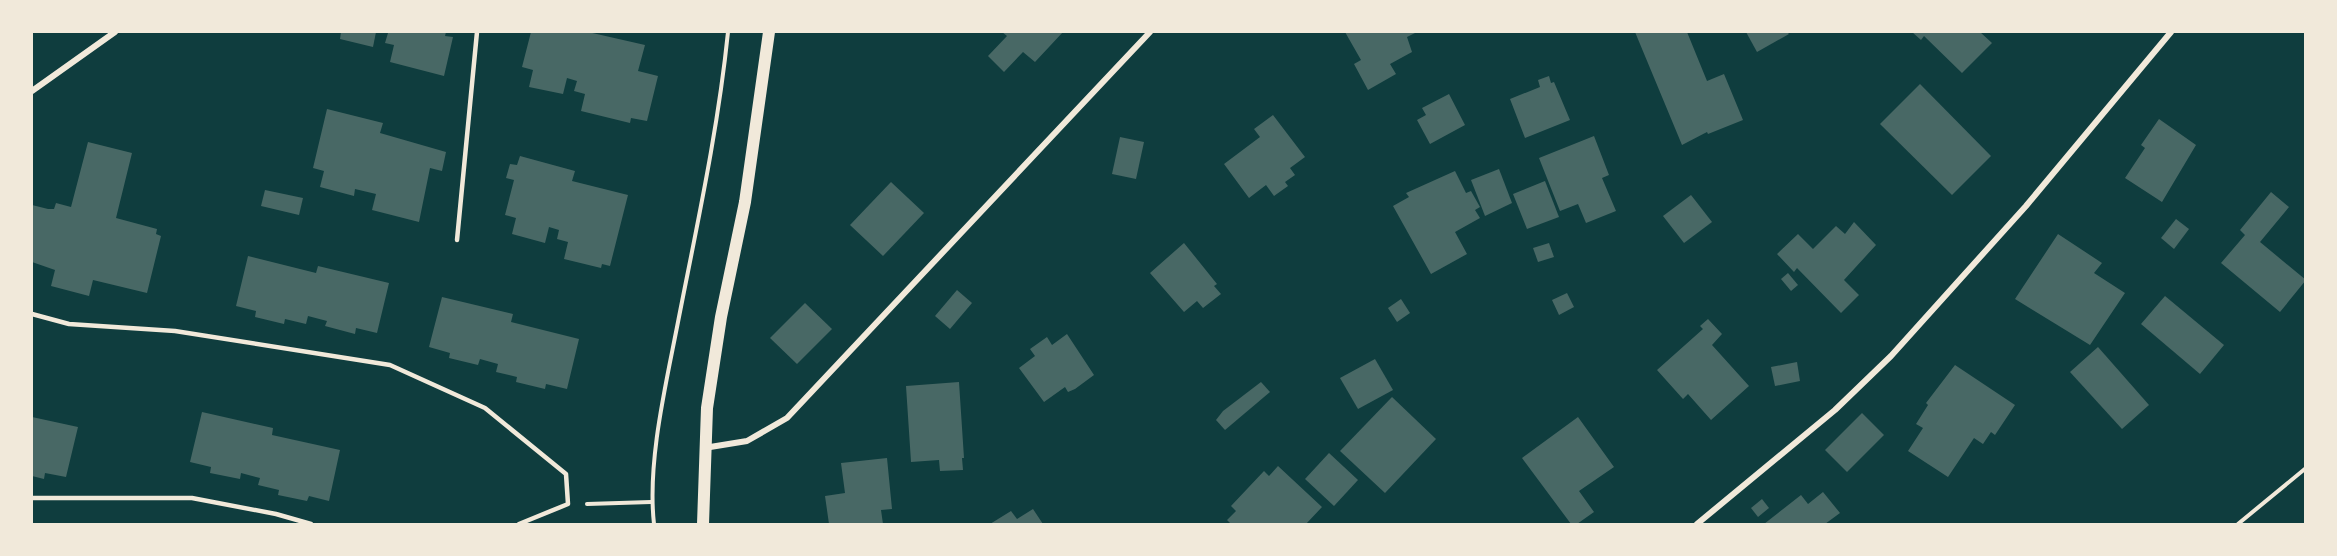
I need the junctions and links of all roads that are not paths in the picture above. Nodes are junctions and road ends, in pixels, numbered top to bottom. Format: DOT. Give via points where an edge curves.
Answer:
graph roads {
  1 [pos="115,32"];
  2 [pos="477,32"];
  3 [pos="769,32"];
  4 [pos="1150,32"];
  5 [pos="2171,32"];
  6 [pos="32,91"];
  7 [pos="457,240"];
  8 [pos="32,314"];
  9 [pos="703,449"];
  10 [pos="32,498"];
  11 [pos="311,525"];
  12 [pos="519,525"];
  13 [pos="703,525"];
  14 [pos="1697,525"];
  1 -- 6 [label="street"];
  2 -- 7 [label="lane"];
  3 -- 9 [label="main road" via="759,115 721,317"];
  4 -- 9 [label="street" via="787,418 747,441"];
  5 -- 14 [label="street" via="2033,197 1891,356 1835,410"];
  8 -- 12 [label="lane" via="69,324 175,331 390,365 485,408 567,474 568,504"];
  9 -- 13 [label="main road"];
  10 -- 11 [label="lane" via="192,498"];
}
